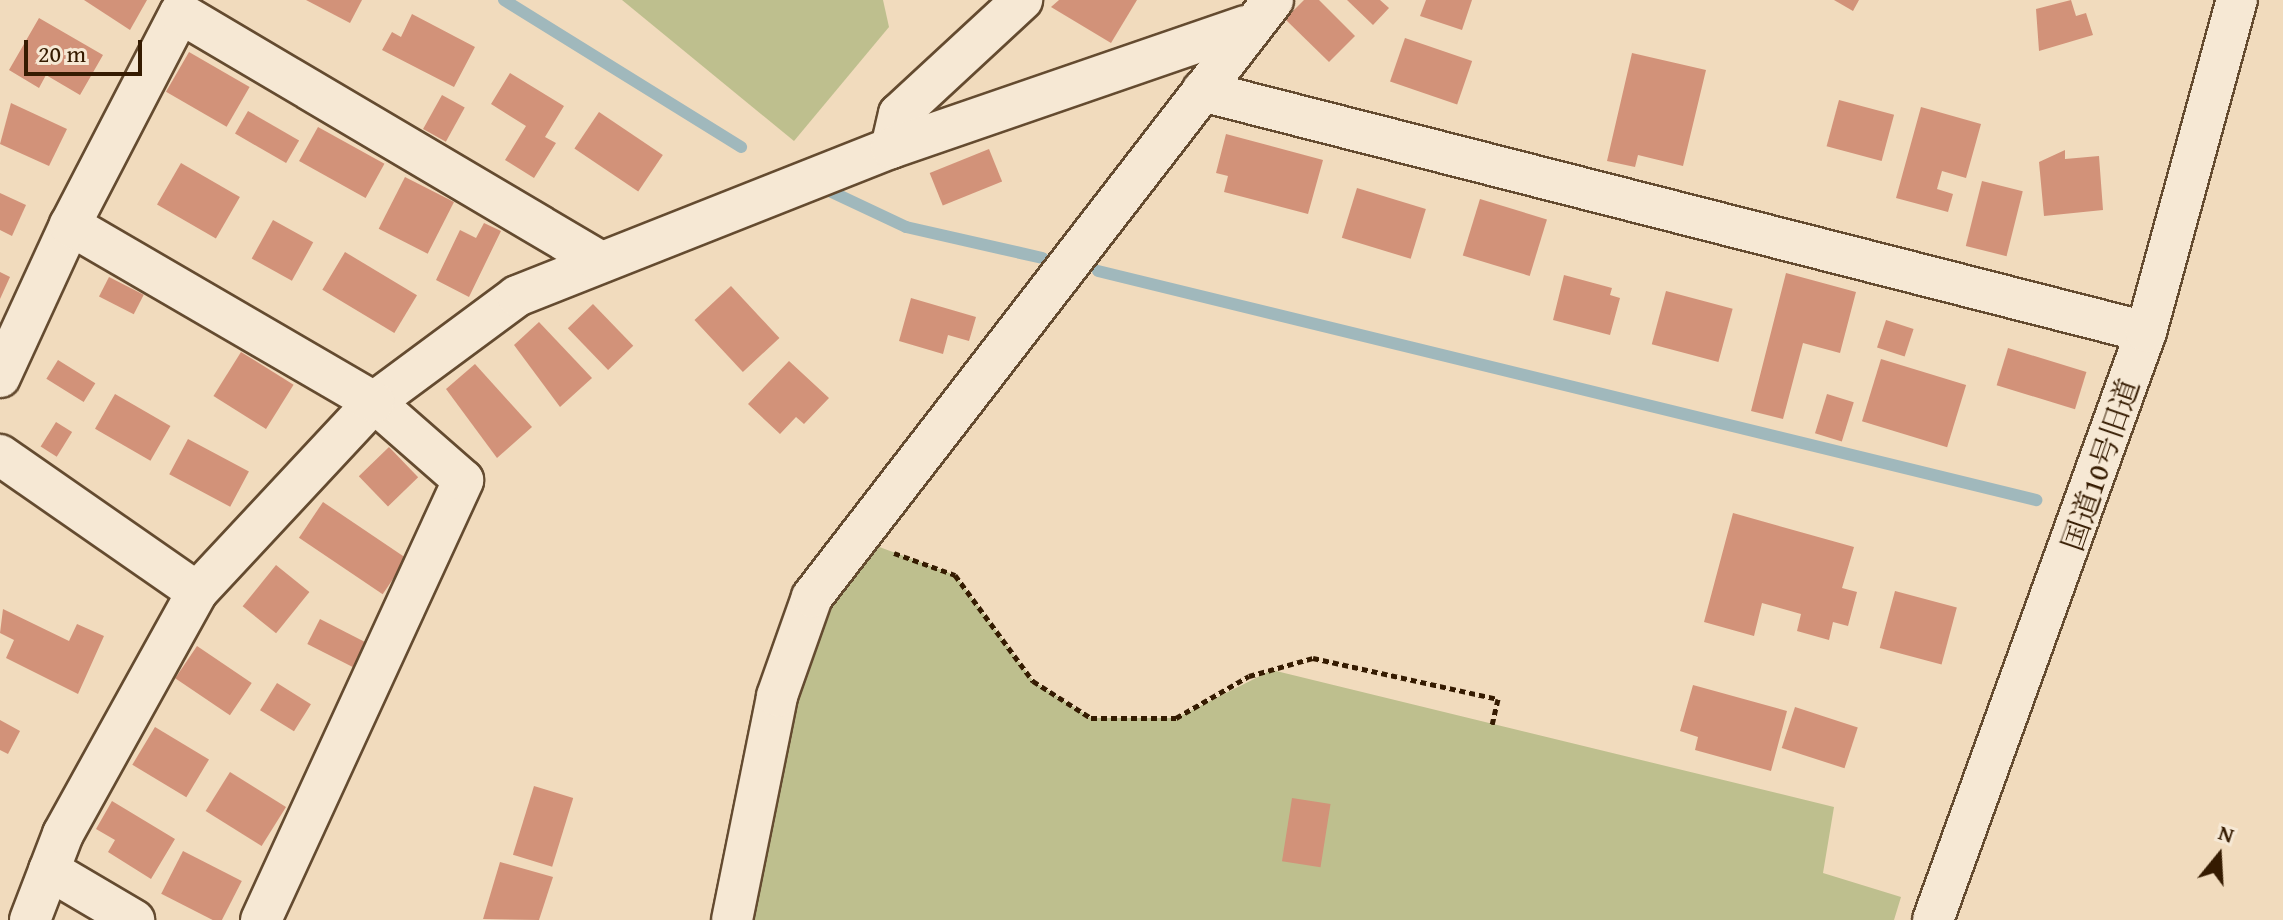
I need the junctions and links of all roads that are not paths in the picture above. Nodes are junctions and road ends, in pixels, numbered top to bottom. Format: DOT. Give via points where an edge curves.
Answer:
graph roads {
  1 [pos="1022,0"];
  2 [pos="2237,0"];
  3 [pos="1259,13"];
  4 [pos="1202,91"];
  5 [pos="891,148"];
  6 [pos="70,225"];
  7 [pos="598,260"];
  8 [pos="2146,332"];
  9 [pos="0,377"];
  10 [pos="374,402"];
  11 [pos="0,455"];
  12 [pos="197,592"];
  13 [pos="49,870"];
  14 [pos="30,920"];
  15 [pos="134,920"];
  16 [pos="261,920"];
  17 [pos="732,920"];
  18 [pos="1933,920"];
  1 -- 5 [label="street" via="899,114"];
  2 -- 8 [label="street, 国道10号旧道"];
  3 -- 4 [label="street"];
  3 -- 5 [label="street"];
  4 -- 8 [label="street"];
  4 -- 17 [label="street" via="812,597 777,696"];
  5 -- 7 [label="street"];
  6 -- 7 [label="street" via="180,13"];
  6 -- 9 [label="street"];
  6 -- 10 [label="street"];
  7 -- 10 [label="street" via="517,296"];
  8 -- 18 [label="street, 国道10号旧道"];
  10 -- 12 [label="street"];
  10 -- 16 [label="street" via="463,480"];
  11 -- 12 [label="street"];
  12 -- 13 [label="street"];
  13 -- 14 [label="street"];
  13 -- 15 [label="street"];
}
